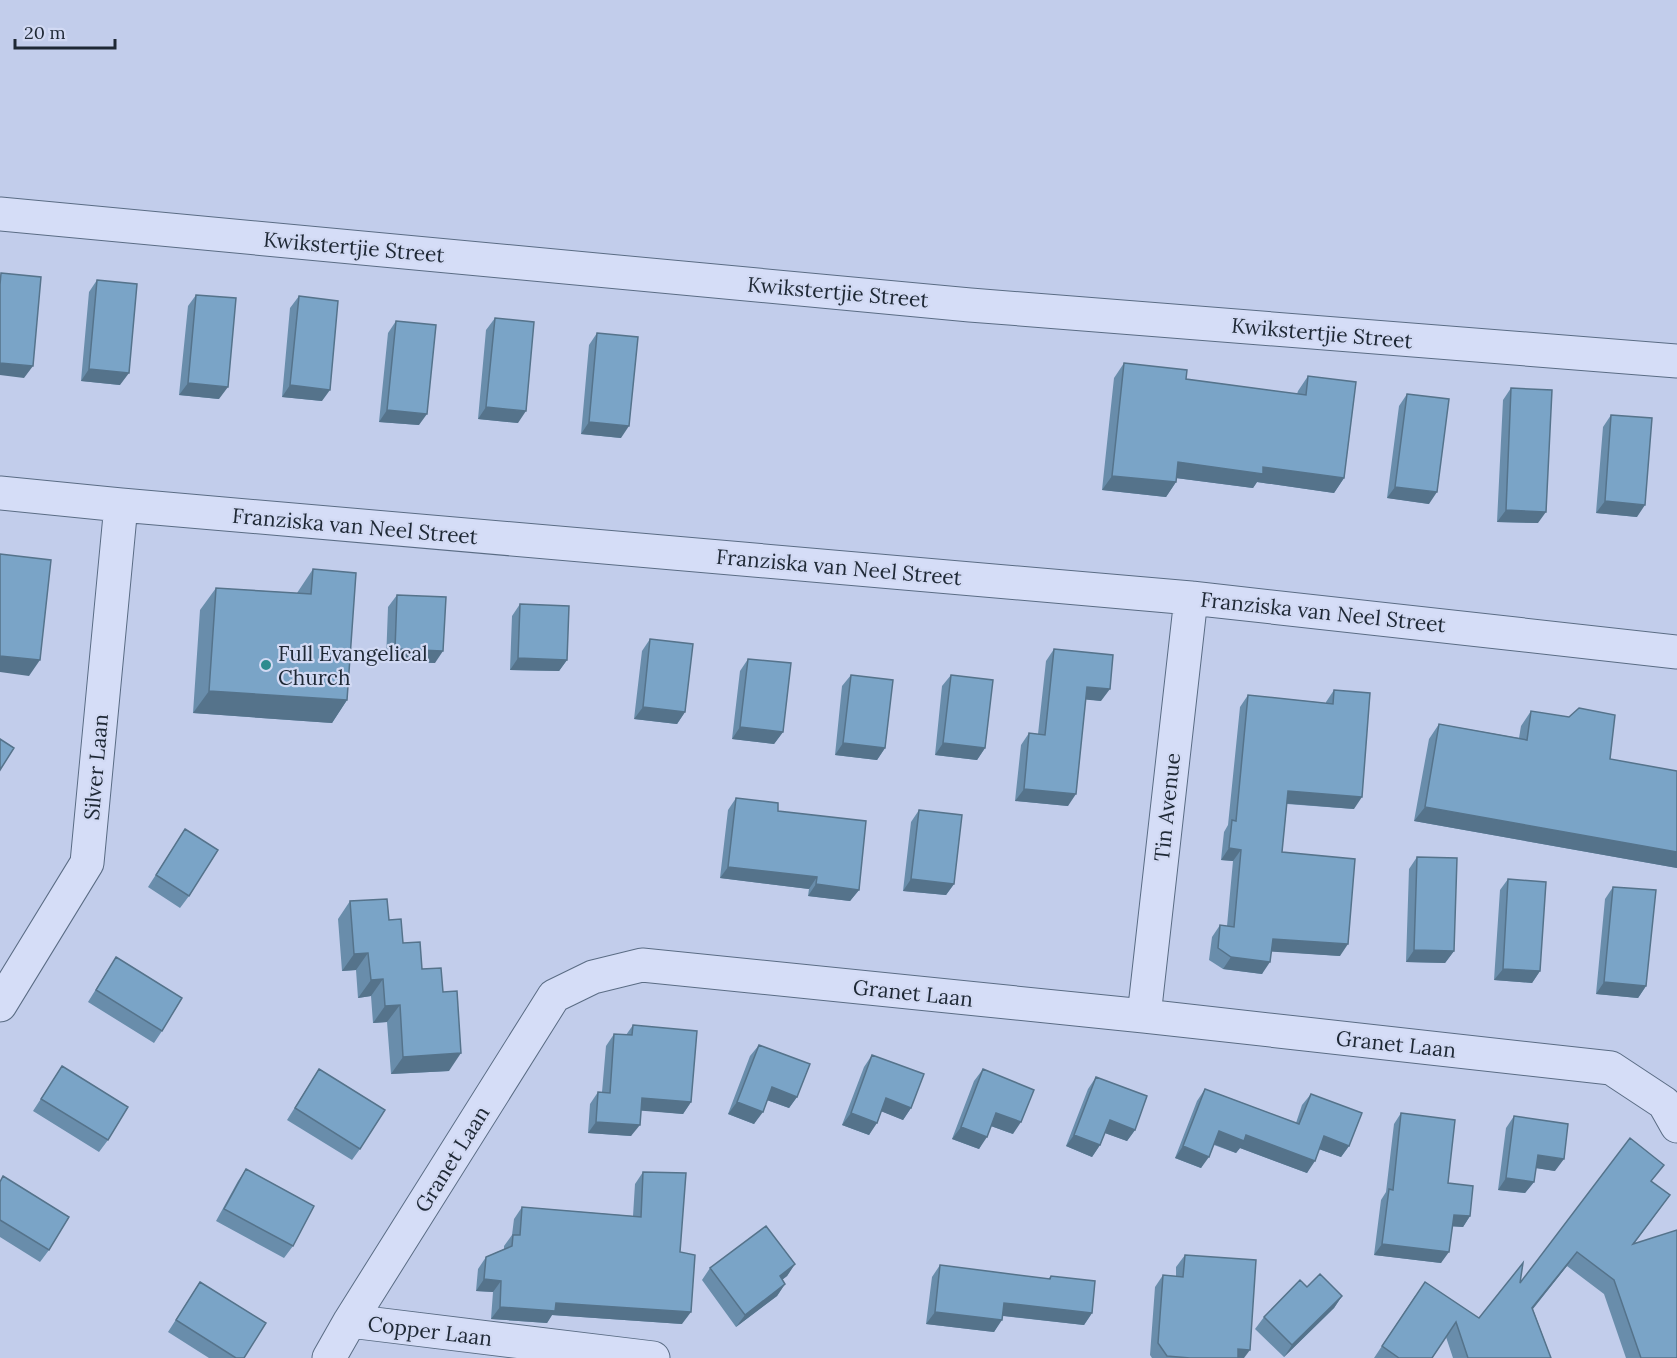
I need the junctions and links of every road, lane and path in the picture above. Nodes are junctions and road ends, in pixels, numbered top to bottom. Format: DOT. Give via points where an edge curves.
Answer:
graph roads {
  1 [pos="0,214"];
  2 [pos="1677,361"];
  3 [pos="0,493"];
  4 [pos="121,506"];
  5 [pos="1191,598"];
  6 [pos="1677,652"];
  7 [pos="0,1005"];
  8 [pos="1144,1016"];
  9 [pos="1677,1126"];
  10 [pos="350,1321"];
  11 [pos="329,1358"];
  12 [pos="653,1358"];
  1 -- 2 [label="street, Kwikstertjie Street" via="970,305"];
  3 -- 4 [label="street, Franziska van Neel Street"];
  4 -- 5 [label="street, Franziska van Neel Street"];
  4 -- 7 [label="street, Silver Laan" via="87,863"];
  5 -- 6 [label="street, Franziska van Neel Street"];
  5 -- 8 [label="street, Tin Avenue"];
  8 -- 9 [label="street, Granet Laan" via="1611,1068 1664,1103"];
  8 -- 10 [label="street, Granet Laan" via="642,965 593,977 554,996"];
  10 -- 11 [label="street, Granet Laan"];
  10 -- 12 [label="street, Copper Laan"];
}
